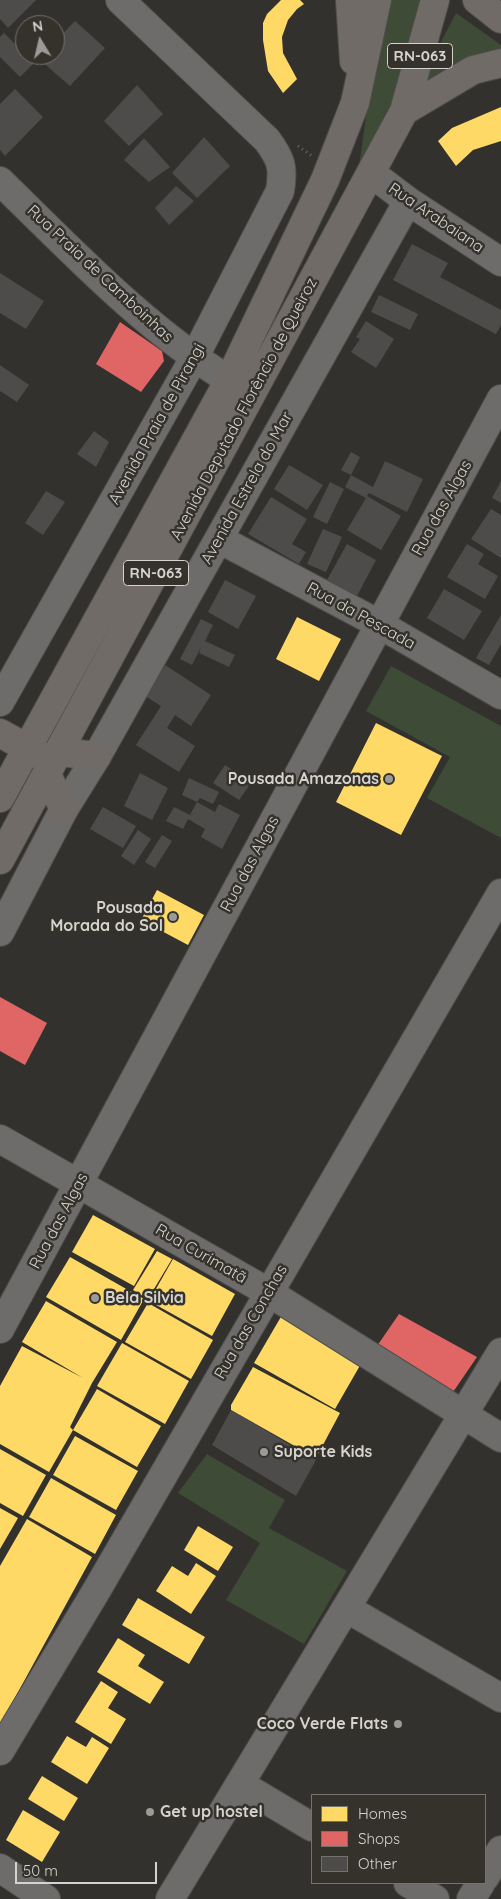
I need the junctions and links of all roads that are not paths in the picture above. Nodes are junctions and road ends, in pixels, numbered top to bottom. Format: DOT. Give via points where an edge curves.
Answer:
graph roads {
  1 [pos="120,0"];
  2 [pos="350,0"];
  3 [pos="377,0"];
  4 [pos="435,0"];
  5 [pos="477,0"];
  6 [pos="501,19"];
  7 [pos="501,63"];
  8 [pos="355,103"];
  9 [pos="404,111"];
  10 [pos="371,173"];
  11 [pos="3,193"];
  12 [pos="408,202"];
  13 [pos="501,262"];
  14 [pos="194,358"];
  15 [pos="229,380"];
  16 [pos="501,399"];
  17 [pos="219,539"];
  18 [pos="379,624"];
  19 [pos="501,695"];
  20 [pos="0,702"];
  21 [pos="0,733"];
  22 [pos="27,748"];
  23 [pos="97,756"];
  24 [pos="53,763"];
  25 [pos="0,798"];
  26 [pos="64,809"];
  27 [pos="0,860"];
  28 [pos="501,893"];
  29 [pos="0,932"];
  30 [pos="0,1139"];
  31 [pos="79,1185"];
  32 [pos="268,1292"];
  33 [pos="0,1329"];
  34 [pos="501,1352"];
  35 [pos="464,1414"];
  36 [pos="501,1438"];
  37 [pos="346,1608"];
  38 [pos="501,1698"];
  39 [pos="0,1751"];
  40 [pos="240,1784"];
  41 [pos="311,1825"];
  42 [pos="501,1850"];
  43 [pos="0,1868"];
  44 [pos="486,1875"];
  45 [pos="410,1884"];
  46 [pos="480,1884"];
  47 [pos="46,1899"];
  48 [pos="170,1899"];
  49 [pos="435,1899"];
  50 [pos="471,1899"];
  1 -- 14 [label="street, Avenida Praia de Pirangi" via="267,140 279,157 283,174 280,191"];
  2 -- 8 [label="main road"];
  3 -- 8 [label="main road, Avenida Deputado Florêncio de Queiroz / RN-063"];
  4 -- 9 [label="main road, Avenida Deputado Florêncio de Queiroz / RN-063"];
  5 -- 6 [label="main road"];
  7 -- 9 [label="main road" via="473,70"];
  8 -- 15 [label="main road, Avenida Deputado Florêncio de Queiroz / RN-063" via="325,180"];
  9 -- 10 [label="main road, Avenida Deputado Florêncio de Queiroz / RN-063"];
  10 -- 12 [label="street, Rua Arabaiana"];
  10 -- 24 [label="main road, Avenida Deputado Florêncio de Queiroz / RN-063"];
  11 -- 14 [label="street, Rua Praia de Camboinhas"];
  12 -- 13 [label="street, Rua Arabaiana"];
  12 -- 17 [label="street, Avenida Estrela do Mar"];
  14 -- 15 [label="street, Rua Praia de Camboinhas"];
  14 -- 20 [label="street, Avenida Praia de Pirangi"];
  15 -- 22 [label="main road, Avenida Deputado Florêncio de Queiroz / RN-063"];
  16 -- 18 [label="street, Rua das Algas"];
  17 -- 18 [label="street, Rua da Pescada"];
  17 -- 23 [label="street, Avenida Estrela do Mar"];
  18 -- 19 [label="street, Rua da Pescada"];
  18 -- 31 [label="street, Rua das Algas"];
  21 -- 22 [label="main road"];
  22 -- 24 [label="main road"];
  22 -- 25 [label="main road, Avenida Deputado Florêncio de Queiroz / RN-063"];
  23 -- 24 [label="main road"];
  23 -- 26 [label="street, Avenida Estrela do Mar"];
  24 -- 26 [label="main road"];
  24 -- 27 [label="main road, Avenida Deputado Florêncio de Queiroz / RN-063"];
  26 -- 29 [label="street, Avenida Estrela do Mar"];
  28 -- 32 [label="street, Rua das Conchas"];
  30 -- 31 [label="street, Rua Curimatã"];
  31 -- 32 [label="street, Rua Curimatã"];
  31 -- 33 [label="street, Rua das Algas"];
  32 -- 35 [label="street, Rua Curimatã"];
  32 -- 39 [label="street, Rua das Conchas"];
  34 -- 35 [label="street"];
  35 -- 36 [label="street, Rua Curimatã"];
  35 -- 37 [label="street"];
  37 -- 38 [label="street"];
  37 -- 40 [label="street"];
  40 -- 41 [label="street"];
  40 -- 48 [label="street"];
  42 -- 44 [label="street"];
  43 -- 47 [label="street"];
  45 -- 49 [label="street"];
  46 -- 50 [label="street"];
}
